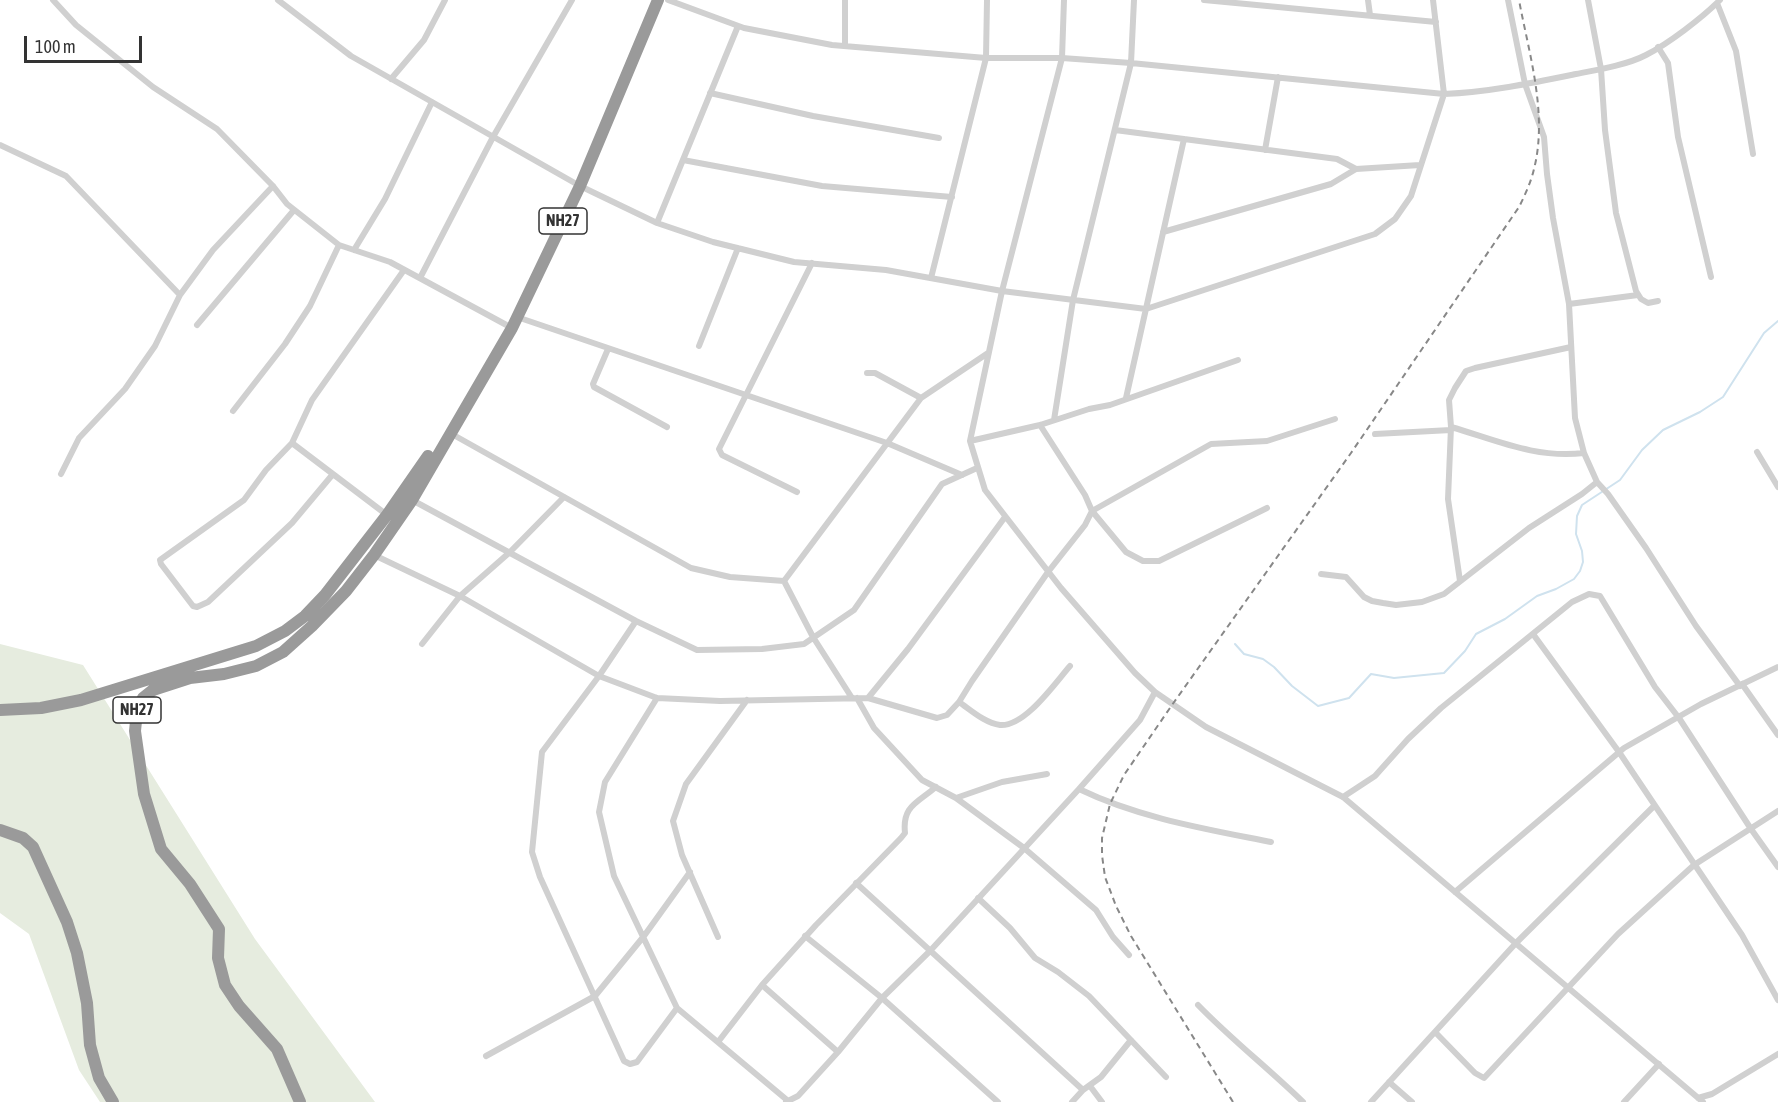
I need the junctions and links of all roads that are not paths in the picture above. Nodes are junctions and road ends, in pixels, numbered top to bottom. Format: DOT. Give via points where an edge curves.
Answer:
graph roads {
  1 [pos="53,0"];
  2 [pos="278,0"];
  3 [pos="445,0"];
  4 [pos="572,0"];
  5 [pos="658,0"];
  6 [pos="668,0"];
  7 [pos="845,0"];
  8 [pos="987,0"];
  9 [pos="1064,0"];
  10 [pos="1134,0"];
  11 [pos="1204,0"];
  12 [pos="1368,0"];
  13 [pos="1433,0"];
  14 [pos="1508,0"];
  15 [pos="1588,0"];
  16 [pos="1718,2"];
  17 [pos="1370,15"];
  18 [pos="1436,22"];
  19 [pos="738,26"];
  20 [pos="845,46"];
  21 [pos="1658,47"];
  22 [pos="986,58"];
  23 [pos="1062,58"];
  24 [pos="1131,63"];
  25 [pos="1601,69"];
  26 [pos="1278,77"];
  27 [pos="391,79"];
  28 [pos="1525,84"];
  29 [pos="710,93"];
  30 [pos="1444,94"];
  31 [pos="432,102"];
  32 [pos="1114,130"];
  33 [pos="493,137"];
  34 [pos="939,138"];
  35 [pos="1184,139"];
  36 [pos="0,145"];
  37 [pos="1265,150"];
  38 [pos="1753,154"];
  39 [pos="683,160"];
  40 [pos="1420,165"];
  41 [pos="1356,170"];
  42 [pos="273,186"];
  43 [pos="580,186"];
  44 [pos="952,197"];
  45 [pos="294,210"];
  46 [pos="657,223"];
  47 [pos="1163,232"];
  48 [pos="339,245"];
  49 [pos="738,248"];
  50 [pos="354,250"];
  51 [pos="812,263"];
  52 [pos="404,270"];
  53 [pos="1711,277"];
  54 [pos="420,278"];
  55 [pos="931,278"];
  56 [pos="1002,291"];
  57 [pos="180,295"];
  58 [pos="1638,295"];
  59 [pos="1073,300"];
  60 [pos="1658,301"];
  61 [pos="1569,304"];
  62 [pos="1146,309"];
  63 [pos="514,322"];
  64 [pos="197,325"];
  65 [pos="699,346"];
  66 [pos="1571,348"];
  67 [pos="608,349"];
  68 [pos="989,353"];
  69 [pos="1238,360"];
  70 [pos="867,373"];
  71 [pos="745,396"];
  72 [pos="1126,398"];
  73 [pos="921,399"];
  74 [pos="233,411"];
  75 [pos="1335,419"];
  76 [pos="1054,420"];
  77 [pos="1040,425"];
  78 [pos="667,427"];
  79 [pos="1451,428"];
  80 [pos="450,433"];
  81 [pos="1375,434"];
  82 [pos="970,441"];
  83 [pos="292,443"];
  84 [pos="887,443"];
  85 [pos="1757,452"];
  86 [pos="1584,453"];
  87 [pos="977,468"];
  88 [pos="61,474"];
  89 [pos="333,474"];
  90 [pos="962,475"];
  91 [pos="1599,484"];
  92 [pos="1778,487"];
  93 [pos="797,492"];
  94 [pos="564,497"];
  95 [pos="412,500"];
  96 [pos="1267,508"];
  97 [pos="1092,511"];
  98 [pos="387,515"];
  99 [pos="1005,517"];
  100 [pos="510,552"];
  101 [pos="374,555"];
  102 [pos="1048,572"];
  103 [pos="1321,574"];
  104 [pos="784,581"];
  105 [pos="1460,581"];
  106 [pos="460,596"];
  107 [pos="636,621"];
  108 [pos="1533,634"];
  109 [pos="813,638"];
  110 [pos="422,644"];
  111 [pos="1070,666"];
  112 [pos="1778,667"];
  113 [pos="599,676"];
  114 [pos="1741,685"];
  115 [pos="1155,692"];
  116 [pos="657,698"];
  117 [pos="855,698"];
  118 [pos="868,698"];
  119 [pos="747,700"];
  120 [pos="960,702"];
  121 [pos="0,710"];
  122 [pos="1679,718"];
  123 [pos="1778,735"];
  124 [pos="1619,752"];
  125 [pos="1047,774"];
  126 [pos="936,787"];
  127 [pos="1079,789"];
  128 [pos="1344,797"];
  129 [pos="956,798"];
  130 [pos="1654,806"];
  131 [pos="1778,812"];
  132 [pos="1751,829"];
  133 [pos="0,830"];
  134 [pos="1271,842"];
  135 [pos="1024,848"];
  136 [pos="1694,865"];
  137 [pos="1778,867"];
  138 [pos="690,872"];
  139 [pos="856,883"];
  140 [pos="1455,892"];
  141 [pos="978,898"];
  142 [pos="644,936"];
  143 [pos="805,936"];
  144 [pos="718,937"];
  145 [pos="1516,943"];
  146 [pos="930,951"];
  147 [pos="1129,955"];
  148 [pos="762,985"];
  149 [pos="1567,987"];
  150 [pos="596,996"];
  151 [pos="882,998"];
  152 [pos="1778,1000"];
  153 [pos="1198,1005"];
  154 [pos="678,1008"];
  155 [pos="1435,1032"];
  156 [pos="1131,1040"];
  157 [pos="718,1042"];
  158 [pos="838,1052"];
  159 [pos="1778,1054"];
  160 [pos="486,1056"];
  161 [pos="1659,1064"];
  162 [pos="1166,1077"];
  163 [pos="1389,1082"];
  164 [pos="1090,1086"];
  165 [pos="1083,1090"];
  166 [pos="1701,1100"];
  167 [pos="786,1101"];
  168 [pos="113,1102"];
  169 [pos="300,1102"];
  170 [pos="999,1102"];
  171 [pos="1072,1102"];
  172 [pos="1102,1102"];
  173 [pos="1303,1102"];
  174 [pos="1371,1102"];
  175 [pos="1412,1102"];
  176 [pos="1624,1102"];
  1 -- 42 [label="street" via="76,25 153,87 217,129"];
  2 -- 27 [label="street" via="351,56"];
  3 -- 27 [label="street" via="427,35"];
  4 -- 33 [label="street"];
  5 -- 43 [label="highway, NH27"];
  6 -- 19 [label="street"];
  7 -- 20 [label="street"];
  8 -- 22 [label="street"];
  9 -- 23 [label="street"];
  10 -- 24 [label="street"];
  11 -- 17 [label="street"];
  12 -- 17 [label="street"];
  13 -- 18 [label="street"];
  14 -- 28 [label="street"];
  15 -- 25 [label="street"];
  16 -- 21 [label="street"];
  16 -- 38 [label="street" via="1736,51"];
  17 -- 18 [label="street"];
  18 -- 30 [label="street"];
  19 -- 20 [label="street"];
  19 -- 29 [label="street"];
  20 -- 22 [label="street"];
  21 -- 25 [label="street" via="1646,56"];
  21 -- 53 [label="street" via="1668,63 1678,137"];
  22 -- 23 [label="street"];
  22 -- 44 [label="street"];
  23 -- 24 [label="street"];
  23 -- 56 [label="street"];
  24 -- 26 [label="street"];
  24 -- 32 [label="street"];
  25 -- 28 [label="street"];
  25 -- 58 [label="street" via="1616,213"];
  26 -- 30 [label="street"];
  26 -- 37 [label="street"];
  27 -- 31 [label="street"];
  28 -- 30 [label="street"];
  28 -- 61 [label="street" via="1544,137 1548,185"];
  29 -- 34 [label="street" via="813,117"];
  29 -- 39 [label="street"];
  30 -- 40 [label="street"];
  31 -- 33 [label="street"];
  31 -- 50 [label="street" via="385,199"];
  32 -- 35 [label="street"];
  32 -- 59 [label="street"];
  33 -- 43 [label="street"];
  33 -- 54 [label="street"];
  35 -- 37 [label="street"];
  35 -- 47 [label="street"];
  36 -- 57 [label="street" via="66,177"];
  37 -- 41 [label="street" via="1337,159"];
  39 -- 44 [label="street" via="822,186"];
  39 -- 46 [label="street"];
  40 -- 41 [label="street"];
  40 -- 62 [label="street" via="1404,208 1375,234"];
  41 -- 47 [label="street" via="1331,184"];
  42 -- 45 [label="street"];
  42 -- 57 [label="street" via="213,250"];
  43 -- 46 [label="street"];
  43 -- 63 [label="highway, NH27"];
  44 -- 55 [label="street"];
  45 -- 48 [label="street"];
  45 -- 64 [label="street"];
  46 -- 49 [label="street"];
  47 -- 62 [label="street"];
  48 -- 50 [label="street"];
  48 -- 74 [label="street" via="310,306"];
  49 -- 51 [label="street"];
  49 -- 65 [label="street"];
  50 -- 52 [label="street"];
  51 -- 55 [label="street"];
  51 -- 71 [label="street"];
  52 -- 54 [label="street"];
  52 -- 83 [label="street" via="312,400"];
  54 -- 63 [label="street"];
  55 -- 56 [label="street"];
  56 -- 59 [label="street"];
  56 -- 68 [label="street"];
  57 -- 88 [label="street" via="154,346 125,389 79,438"];
  58 -- 60 [label="street" via="1648,303"];
  58 -- 61 [label="street"];
  59 -- 62 [label="street"];
  59 -- 76 [label="street"];
  61 -- 66 [label="street"];
  62 -- 72 [label="street"];
  63 -- 67 [label="street"];
  63 -- 80 [label="highway, NH27"];
  66 -- 79 [label="street" via="1466,371 1449,400"];
  66 -- 86 [label="street" via="1575,418"];
  67 -- 71 [label="street"];
  67 -- 78 [label="street" via="594,387"];
  68 -- 73 [label="street"];
  68 -- 82 [label="street"];
  69 -- 72 [label="street"];
  70 -- 73 [label="street" via="875,373"];
  71 -- 84 [label="street"];
  71 -- 93 [label="street" via="721,443 722,455"];
  72 -- 76 [label="street"];
  73 -- 84 [label="street"];
  75 -- 97 [label="street" via="1267,441 1211,444"];
  76 -- 77 [label="street"];
  77 -- 82 [label="street"];
  77 -- 97 [label="street"];
  79 -- 81 [label="street"];
  79 -- 86 [label="street" via="1535,452"];
  79 -- 105 [label="street" via="1448,499"];
  80 -- 94 [label="street"];
  80 -- 95 [label="highway, NH27"];
  80 -- 98 [label="highway, NH27" via="430,453"];
  82 -- 87 [label="street"];
  83 -- 89 [label="street"];
  83 -- 89 [label="street" via="244,500 160,560 193,606 208,602 284,531"];
  84 -- 90 [label="street"];
  84 -- 104 [label="street"];
  85 -- 92 [label="street"];
  86 -- 91 [label="street"];
  87 -- 90 [label="street"];
  87 -- 99 [label="street" via="985,490"];
  89 -- 98 [label="street"];
  90 -- 109 [label="street" via="942,484 854,610"];
  91 -- 105 [label="street" via="1529,528"];
  91 -- 114 [label="street"];
  94 -- 100 [label="street"];
  94 -- 104 [label="street" via="691,568 730,577"];
  95 -- 100 [label="street"];
  95 -- 101 [label="highway, NH27"];
  96 -- 97 [label="street" via="1159,561 1143,561 1126,552"];
  97 -- 102 [label="street"];
  98 -- 121 [label="highway, NH27" via="326,595 285,631 256,646 81,700 41,708"];
  99 -- 102 [label="street"];
  99 -- 118 [label="street"];
  100 -- 106 [label="street"];
  100 -- 107 [label="street"];
  101 -- 106 [label="street"];
  101 -- 169 [label="highway, NH27" via="346,591 283,652 256,666 190,678 153,690 143,698 137,711 135,731 144,794 161,849 219,929 218,958 225,985 277,1049"];
  102 -- 115 [label="street"];
  102 -- 120 [label="street"];
  103 -- 105 [label="street" via="1346,577 1364,597 1396,605 1444,594"];
  104 -- 109 [label="street"];
  106 -- 110 [label="street"];
  106 -- 113 [label="street"];
  107 -- 109 [label="street" via="697,650 762,649 804,644"];
  107 -- 113 [label="street"];
  108 -- 122 [label="street" via="1572,602 1589,594 1600,596 1655,687"];
  108 -- 124 [label="street"];
  108 -- 128 [label="street" via="1433,716 1375,776"];
  109 -- 117 [label="street"];
  111 -- 120 [label="street" via="1014,723 1001,725 984,720"];
  112 -- 114 [label="street"];
  113 -- 116 [label="street"];
  113 -- 150 [label="street" via="542,752 532,852"];
  114 -- 122 [label="street"];
  114 -- 123 [label="street"];
  115 -- 127 [label="street" via="1140,720"];
  115 -- 128 [label="street" via="1206,727"];
  116 -- 119 [label="street"];
  116 -- 142 [label="street" via="605,782 599,812 614,876"];
  117 -- 118 [label="street"];
  117 -- 119 [label="street"];
  117 -- 126 [label="street" via="874,728 922,780"];
  118 -- 120 [label="street" via="937,718 947,715"];
  119 -- 138 [label="street" via="686,784 678,802 673,821"];
  122 -- 124 [label="street"];
  122 -- 132 [label="street"];
  124 -- 130 [label="street"];
  124 -- 140 [label="street"];
  125 -- 129 [label="street" via="1002,782"];
  126 -- 129 [label="street"];
  126 -- 139 [label="street" via="908,808 904,833"];
  127 -- 134 [label="street" via="1117,806"];
  127 -- 135 [label="street"];
  128 -- 140 [label="street"];
  129 -- 135 [label="street"];
  130 -- 136 [label="street"];
  130 -- 145 [label="street"];
  131 -- 132 [label="street"];
  132 -- 136 [label="street"];
  132 -- 137 [label="street"];
  133 -- 168 [label="highway" via="33,847 63,912 87,1003 90,1045 99,1078"];
  135 -- 141 [label="street"];
  135 -- 147 [label="street" via="1096,910"];
  136 -- 149 [label="street"];
  136 -- 152 [label="street" via="1742,934"];
  138 -- 142 [label="street"];
  138 -- 144 [label="street"];
  139 -- 143 [label="street"];
  139 -- 146 [label="street"];
  140 -- 145 [label="street"];
  141 -- 146 [label="street"];
  141 -- 156 [label="street" via="1035,958 1089,996"];
  142 -- 150 [label="street"];
  142 -- 154 [label="street"];
  143 -- 148 [label="street"];
  143 -- 151 [label="street"];
  145 -- 149 [label="street"];
  145 -- 155 [label="street"];
  146 -- 151 [label="street"];
  146 -- 165 [label="street"];
  148 -- 157 [label="street"];
  148 -- 158 [label="street"];
  149 -- 155 [label="street" via="1484,1078"];
  149 -- 161 [label="street"];
  150 -- 154 [label="street" via="624,1061 630,1064 637,1062"];
  150 -- 160 [label="street"];
  151 -- 158 [label="street"];
  151 -- 170 [label="street"];
  153 -- 173 [label="street"];
  154 -- 157 [label="street"];
  155 -- 163 [label="street"];
  156 -- 162 [label="street"];
  156 -- 164 [label="street"];
  157 -- 167 [label="street"];
  158 -- 167 [label="street" via="798,1096"];
  159 -- 166 [label="street"];
  161 -- 166 [label="street"];
  161 -- 176 [label="street"];
  163 -- 174 [label="street"];
  163 -- 175 [label="street"];
  164 -- 165 [label="street"];
  164 -- 172 [label="street"];
  165 -- 171 [label="street"];
}
